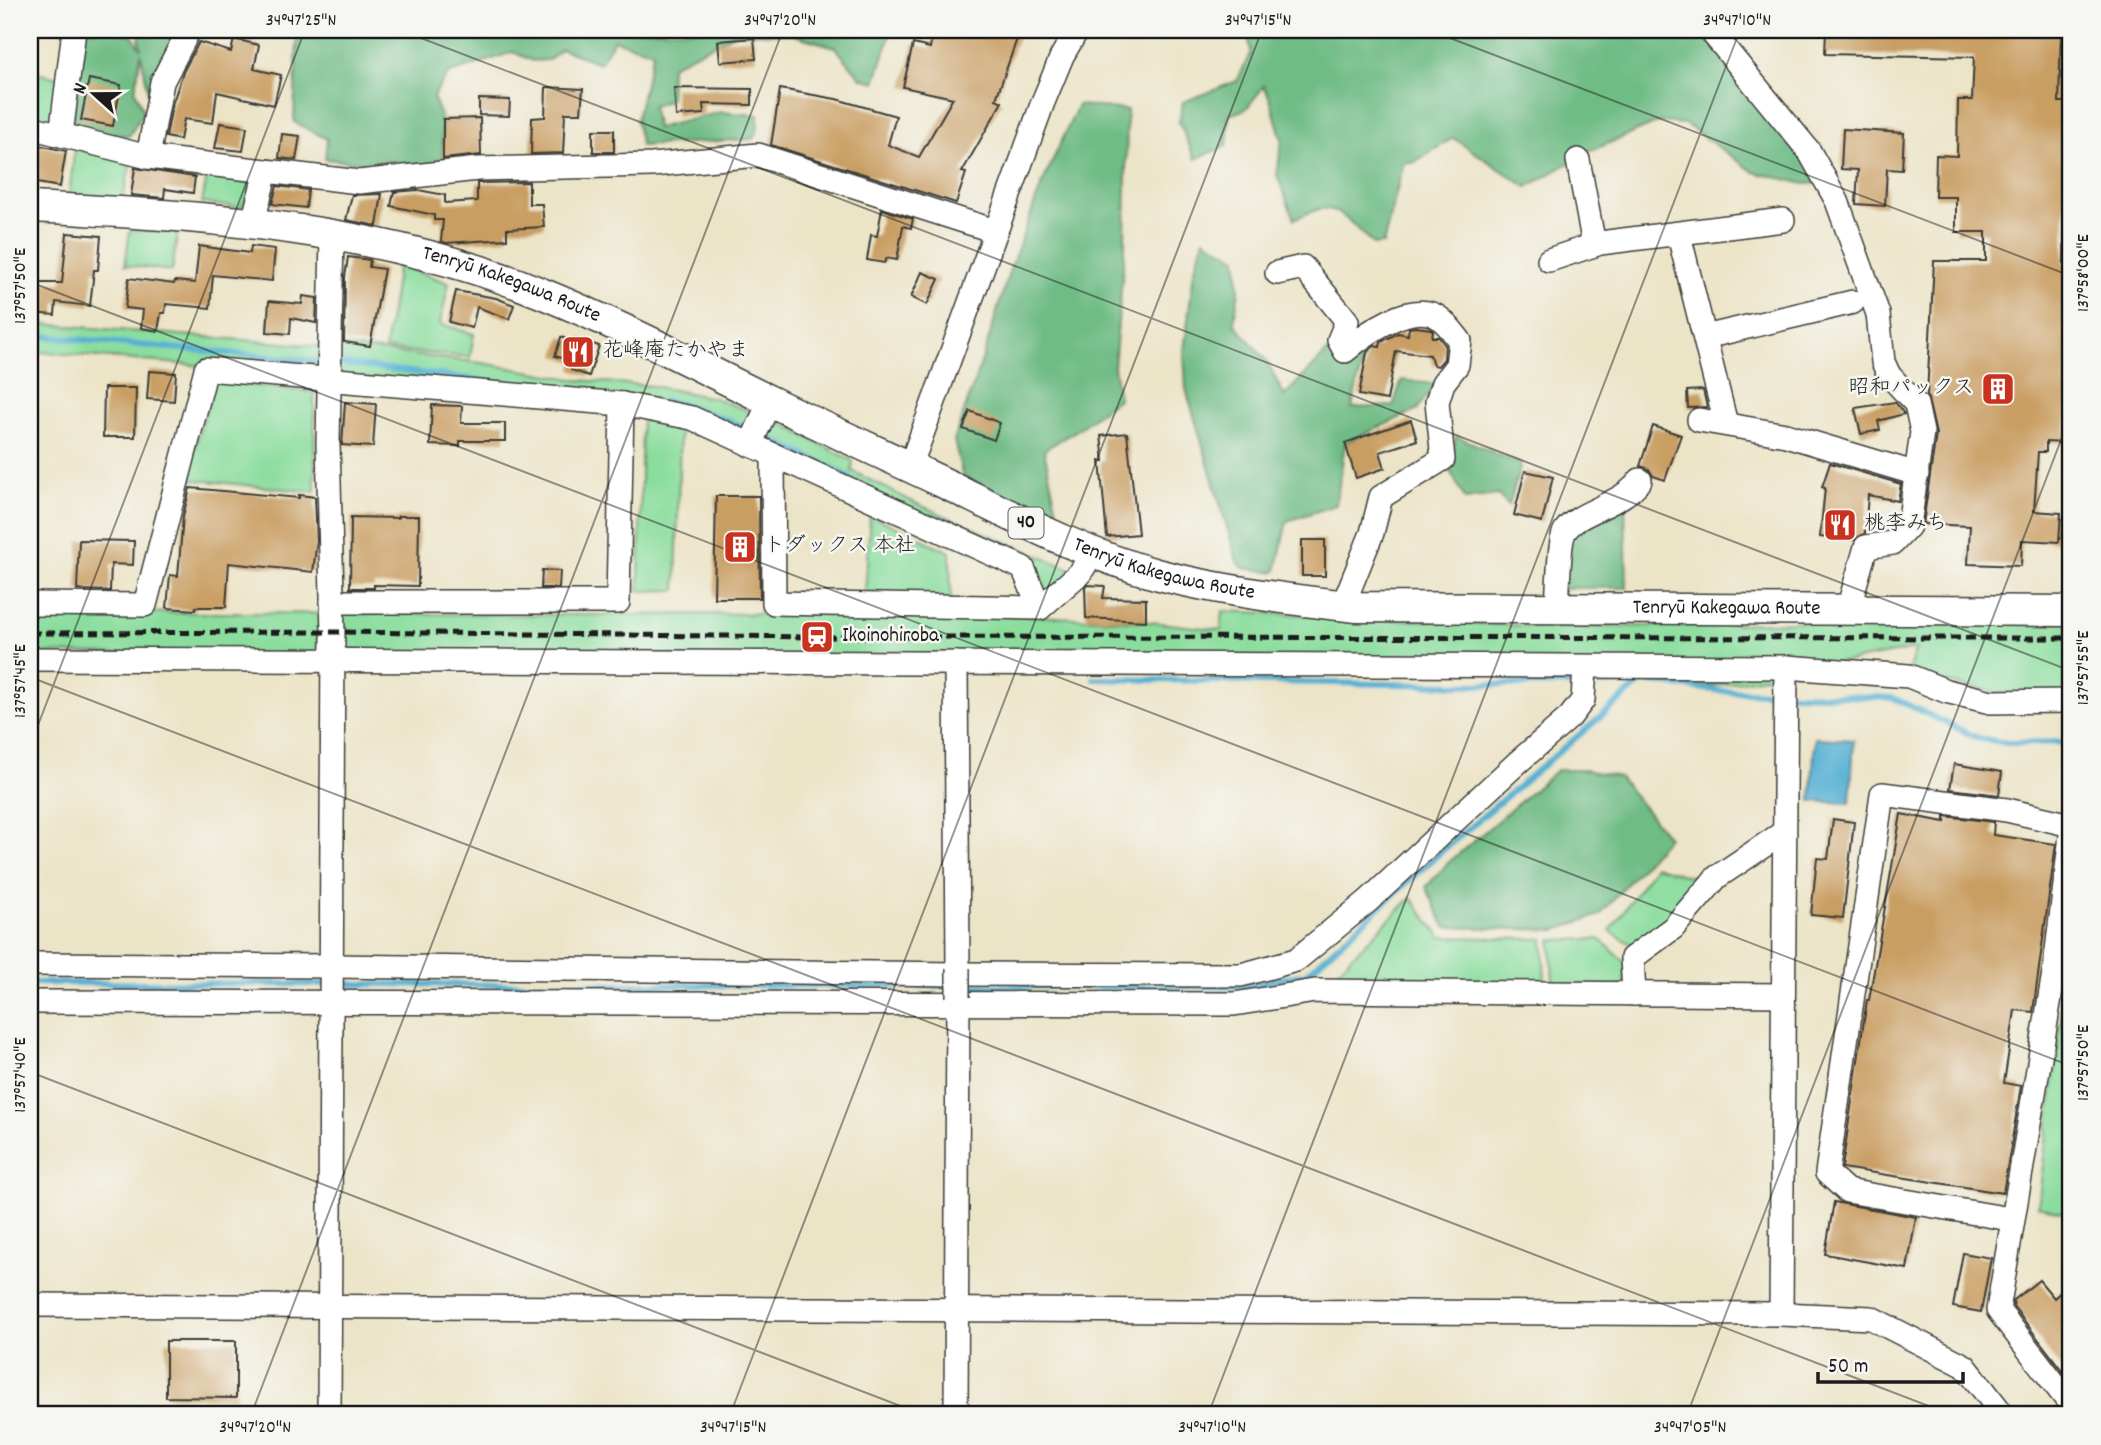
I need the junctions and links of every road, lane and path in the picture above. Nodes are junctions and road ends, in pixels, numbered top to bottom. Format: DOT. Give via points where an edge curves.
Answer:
graph roads {
  1 [pos="74,30"];
  2 [pos="189,30"];
  3 [pos="1077,30"];
  4 [pos="1710,30"];
  5 [pos="30,127"];
  6 [pos="61,135"];
  7 [pos="148,157"];
  8 [pos="1578,160"];
  9 [pos="265,171"];
  10 [pos="30,207"];
  11 [pos="1783,220"];
  12 [pos="253,222"];
  13 [pos="995,231"];
  14 [pos="332,234"];
  15 [pos="1679,235"];
  16 [pos="1594,245"];
  17 [pos="1549,260"];
  18 [pos="1278,273"];
  19 [pos="1853,302"];
  20 [pos="1705,337"];
  21 [pos="329,376"];
  22 [pos="622,404"];
  23 [pos="766,408"];
  24 [pos="1699,420"];
  25 [pos="1726,424"];
  26 [pos="751,443"];
  27 [pos="772,455"];
  28 [pos="910,467"];
  29 [pos="1917,474"];
  30 [pos="1640,480"];
  31 [pos="1554,526"];
  32 [pos="1093,553"];
  33 [pos="332,602"];
  34 [pos="30,604"];
  35 [pos="1343,605"];
  36 [pos="1550,607"];
  37 [pos="1040,608"];
  38 [pos="1848,609"];
  39 [pos="2071,611"];
  40 [pos="30,659"];
  41 [pos="333,660"];
  42 [pos="956,663"];
  43 [pos="1786,675"];
  44 [pos="1584,680"];
  45 [pos="2071,701"];
  46 [pos="2071,825"];
  47 [pos="1784,832"];
  48 [pos="2071,836"];
  49 [pos="30,964"];
  50 [pos="332,966"];
  51 [pos="958,986"];
  52 [pos="1634,994"];
  53 [pos="1782,995"];
  54 [pos="332,1000"];
  55 [pos="30,1002"];
  56 [pos="2010,1219"];
  57 [pos="30,1306"];
  58 [pos="330,1307"];
  59 [pos="957,1311"];
  60 [pos="1781,1314"];
  61 [pos="2071,1405"];
  62 [pos="329,1415"];
  63 [pos="956,1415"];
  64 [pos="2003,1415"];
  1 -- 6 [label="street"];
  2 -- 7 [label="street" via="162,82"];
  3 -- 13 [label="street" via="1062,56"];
  4 -- 29 [label="street" via="1809,151 1837,201 1878,314 1883,362 1916,404 1922,432"];
  5 -- 6 [label="street"];
  6 -- 7 [label="street"];
  7 -- 9 [label="street"];
  8 -- 16 [label="street"];
  9 -- 12 [label="street"];
  9 -- 13 [label="street" via="359,182 478,169 652,165 758,155"];
  10 -- 12 [label="main road, Tenryū Kakegawa Route / 40"];
  11 -- 15 [label="street"];
  12 -- 14 [label="main road, Tenryū Kakegawa Route / 40"];
  13 -- 28 [label="street"];
  14 -- 21 [label="street"];
  14 -- 23 [label="main road, Tenryū Kakegawa Route / 40" via="457,262 540,292 642,337"];
  15 -- 16 [label="street"];
  15 -- 20 [label="street"];
  16 -- 17 [label="street"];
  18 -- 35 [label="street" via="1303,267 1347,321 1339,340 1345,351 1390,320 1423,314 1438,317 1460,341 1457,365 1443,383 1437,402 1443,459 1381,497"];
  19 -- 20 [label="street"];
  20 -- 25 [label="street"];
  21 -- 22 [label="street"];
  21 -- 33 [label="street"];
  21 -- 34 [label="street" via="206,369 145,605"];
  22 -- 26 [label="street" via="692,418"];
  22 -- 33 [label="street" via="618,602"];
  23 -- 26 [label="street"];
  23 -- 28 [label="main road, Tenryū Kakegawa Route / 40"];
  24 -- 25 [label="street"];
  25 -- 29 [label="street" via="1786,435"];
  26 -- 27 [label="street"];
  27 -- 37 [label="street" via="1023,568"];
  27 -- 37 [label="street" via="774,603"];
  28 -- 32 [label="main road, Tenryū Kakegawa Route / 40"];
  29 -- 38 [label="street" via="1909,526 1893,543 1866,547"];
  30 -- 36 [label="street" via="1633,491 1563,533"];
  31 -- 36 [label="street"];
  32 -- 35 [label="main road, Tenryū Kakegawa Route / 40" via="1156,574"];
  32 -- 37 [label="street" via="1080,573"];
  33 -- 41 [label="street"];
  35 -- 36 [label="main road, Tenryū Kakegawa Route / 40"];
  36 -- 38 [label="main road, Tenryū Kakegawa Route / 40"];
  38 -- 39 [label="main road, Tenryū Kakegawa Route / 40"];
  40 -- 41 [label="street"];
  41 -- 42 [label="street"];
  41 -- 50 [label="street"];
  42 -- 44 [label="street" via="1422,666"];
  42 -- 51 [label="street"];
  43 -- 44 [label="street"];
  43 -- 45 [label="street" via="1909,676 1991,702"];
  43 -- 47 [label="street"];
  44 -- 51 [label="street" via="1583,700 1570,717 1368,901 1296,960 1241,975"];
  46 -- 56 [label="street" via="2007,810 1882,793 1827,1173 1847,1191"];
  47 -- 52 [label="street" via="1717,877 1673,928 1632,958"];
  47 -- 53 [label="street"];
  48 -- 61 [label="street" via="1998,1310"];
  49 -- 50 [label="street"];
  50 -- 51 [label="street"];
  50 -- 54 [label="street"];
  51 -- 52 [label="street" via="1234,1004 1315,991"];
  51 -- 54 [label="street"];
  51 -- 59 [label="street"];
  52 -- 53 [label="street"];
  53 -- 60 [label="street"];
  54 -- 55 [label="street"];
  54 -- 58 [label="street"];
  57 -- 58 [label="street"];
  58 -- 59 [label="street"];
  58 -- 62 [label="street"];
  59 -- 60 [label="street"];
  59 -- 63 [label="street"];
  60 -- 64 [label="street" via="1871,1318 1965,1366"];
}
